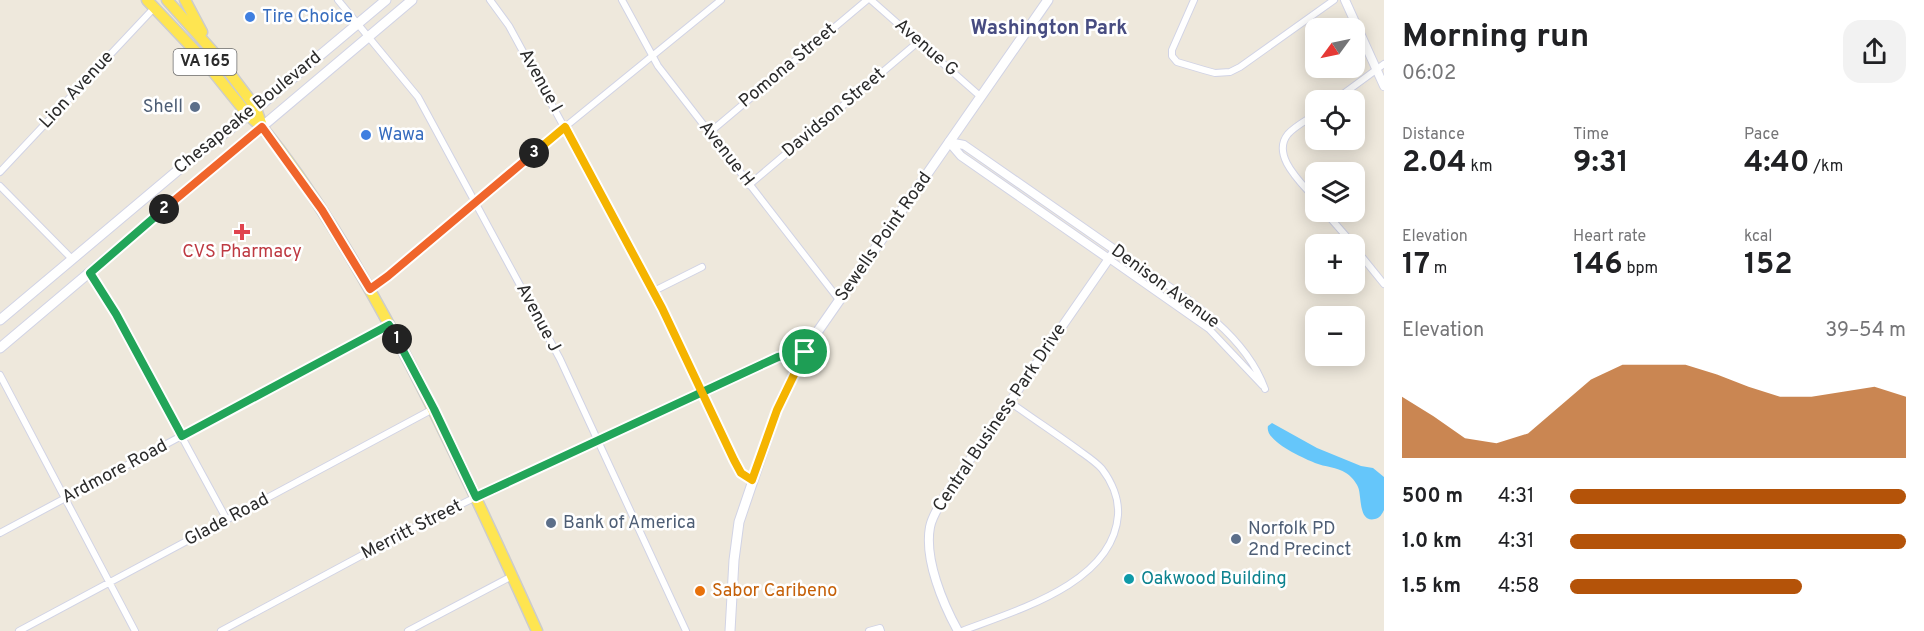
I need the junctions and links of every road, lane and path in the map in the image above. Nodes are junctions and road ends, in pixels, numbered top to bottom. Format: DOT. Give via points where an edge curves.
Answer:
graph roads {
  1 [pos="167,0"];
  2 [pos="185,0"];
  3 [pos="338,0"];
  4 [pos="386,0"];
  5 [pos="412,0"];
  6 [pos="490,0"];
  7 [pos="622,0"];
  8 [pos="721,0"];
  9 [pos="869,0"];
  10 [pos="1048,0"];
  11 [pos="1194,0"];
  12 [pos="1334,0"];
  13 [pos="1345,0"];
  14 [pos="150,4"];
  15 [pos="357,24"];
  16 [pos="368,37"];
  17 [pos="918,42"];
  18 [pos="216,55"];
  19 [pos="652,57"];
  20 [pos="1384,64"];
  21 [pos="1376,70"];
  22 [pos="1384,86"];
  23 [pos="1349,90"];
  24 [pos="981,97"];
  25 [pos="252,112"];
  26 [pos="1305,122"];
  27 [pos="262,127"];
  28 [pos="565,127"];
  29 [pos="709,133"];
  30 [pos="949,142"];
  31 [pos="0,172"];
  32 [pos="749,185"];
  33 [pos="0,186"];
  34 [pos="1305,186"];
  35 [pos="475,202"];
  36 [pos="1334,222"];
  37 [pos="1344,234"];
  38 [pos="1115,250"];
  39 [pos="72,259"];
  40 [pos="1109,259"];
  41 [pos="1365,260"];
  42 [pos="702,267"];
  43 [pos="90,273"];
  44 [pos="1384,284"];
  45 [pos="370,289"];
  46 [pos="654,291"];
  47 [pos="840,301"];
  48 [pos="0,320"];
  49 [pos="389,325"];
  50 [pos="0,348"];
  51 [pos="805,352"];
  52 [pos="0,375"];
  53 [pos="702,392"];
  54 [pos="1010,402"];
  55 [pos="434,409"];
  56 [pos="182,436"];
  57 [pos="598,440"];
  58 [pos="752,480"];
  59 [pos="476,497"];
  60 [pos="64,499"];
  61 [pos="227,520"];
  62 [pos="0,533"];
  63 [pos="512,576"];
  64 [pos="109,582"];
  65 [pos="880,629"];
  66 [pos="19,631"];
  67 [pos="135,631"];
  68 [pos="221,631"];
  69 [pos="408,631"];
  70 [pos="537,631"];
  71 [pos="686,631"];
  72 [pos="730,631"];
  73 [pos="869,631"];
  74 [pos="960,631"];
  1 -- 18 [label="main road"];
  2 -- 18 [label="main road, VA 165"];
  3 -- 15 [label="street, Avenue J"];
  4 -- 15 [label="main road, Chesapeake Boulevard"];
  5 -- 16 [label="main road, Chesapeake Boulevard"];
  6 -- 28 [label="street, Avenue I" via="509,26"];
  7 -- 19 [label="street, Avenue H"];
  8 -- 19 [label="street"];
  9 -- 17 [label="street, Avenue G"];
  9 -- 29 [label="street, Pomona Street"];
  10 -- 24 [label="main road, Sewells Point Road"];
  11 -- 12 [label="street" via="1172,56 1177,62 1221,73 1240,67"];
  13 -- 21 [label="street"];
  14 -- 25 [label="main road, VA 165"];
  14 -- 31 [label="street, Lion Avenue"];
  15 -- 16 [label="street, Avenue J"];
  15 -- 25 [label="main road, Chesapeake Boulevard"];
  16 -- 27 [label="main road, Chesapeake Boulevard"];
  16 -- 35 [label="street, Avenue J" via="418,97"];
  17 -- 24 [label="street, Avenue G"];
  17 -- 32 [label="street, Davidson Street"];
  18 -- 25 [label="main road, VA 165"];
  19 -- 28 [label="street"];
  19 -- 29 [label="street, Avenue H"];
  20 -- 21 [label="street"];
  21 -- 22 [label="street"];
  21 -- 23 [label="street"];
  24 -- 30 [label="main road, Sewells Point Road"];
  25 -- 27 [label="main road, VA 165"];
  25 -- 39 [label="main road, Chesapeake Boulevard"];
  26 -- 34 [label="street" via="1284,141 1283,153"];
  27 -- 43 [label="main road, Chesapeake Boulevard"];
  27 -- 45 [label="main road, VA 165" via="322,210"];
  28 -- 35 [label="street"];
  28 -- 46 [label="street, Avenue I"];
  29 -- 32 [label="street, Avenue H"];
  30 -- 38 [label="street, Denison Avenue" via="964,145"];
  30 -- 40 [label="street, Denison Avenue" via="961,156"];
  30 -- 47 [label="main road, Sewells Point Road"];
  32 -- 47 [label="street, Avenue H"];
  33 -- 39 [label="street"];
  35 -- 45 [label="street"];
  35 -- 57 [label="street, Avenue J" via="560,359"];
  36 -- 37 [label="street"];
  38 -- 40 [label="street, Central Business Park Drive"];
  38 -- 40 [label="street, Denison Avenue" via="1219,323 1250,358 1265,389 1209,329"];
  39 -- 48 [label="main road, Chesapeake Boulevard"];
  40 -- 54 [label="street, Central Business Park Drive"];
  41 -- 44 [label="street"];
  42 -- 46 [label="street"];
  43 -- 50 [label="main road, Chesapeake Boulevard"];
  43 -- 56 [label="street"];
  45 -- 49 [label="main road, VA 165"];
  46 -- 53 [label="street, Avenue I"];
  47 -- 51 [label="main road, Sewells Point Road"];
  49 -- 55 [label="main road, VA 165"];
  49 -- 56 [label="street, Ardmore Road"];
  51 -- 53 [label="street, Merritt Street" via="778,357"];
  51 -- 58 [label="main road, Sewells Point Road" via="777,410"];
  52 -- 60 [label="street"];
  53 -- 57 [label="street, Merritt Street"];
  53 -- 58 [label="street, Avenue I" via="741,473"];
  54 -- 74 [label="street, Central Business Park Drive" via="944,497 930,527 929,546 942,600"];
  54 -- 74 [label="street" via="1102,469 1117,500 1115,531 1098,559 1059,591"];
  55 -- 59 [label="main road, VA 165"];
  55 -- 61 [label="street, Glade Road"];
  56 -- 60 [label="street, Ardmore Road"];
  56 -- 61 [label="street"];
  57 -- 59 [label="street, Merritt Street"];
  57 -- 71 [label="street, Avenue J"];
  58 -- 72 [label="main road, Sewells Point Road" via="736,538"];
  59 -- 63 [label="main road, VA 165"];
  59 -- 68 [label="street, Merritt Street"];
  60 -- 62 [label="street, Ardmore Road"];
  60 -- 64 [label="street"];
  61 -- 64 [label="street, Glade Road"];
  63 -- 69 [label="street"];
  63 -- 70 [label="main road, VA 165"];
  64 -- 66 [label="street, Glade Road"];
  64 -- 67 [label="street"];
  65 -- 73 [label="street"];
}
